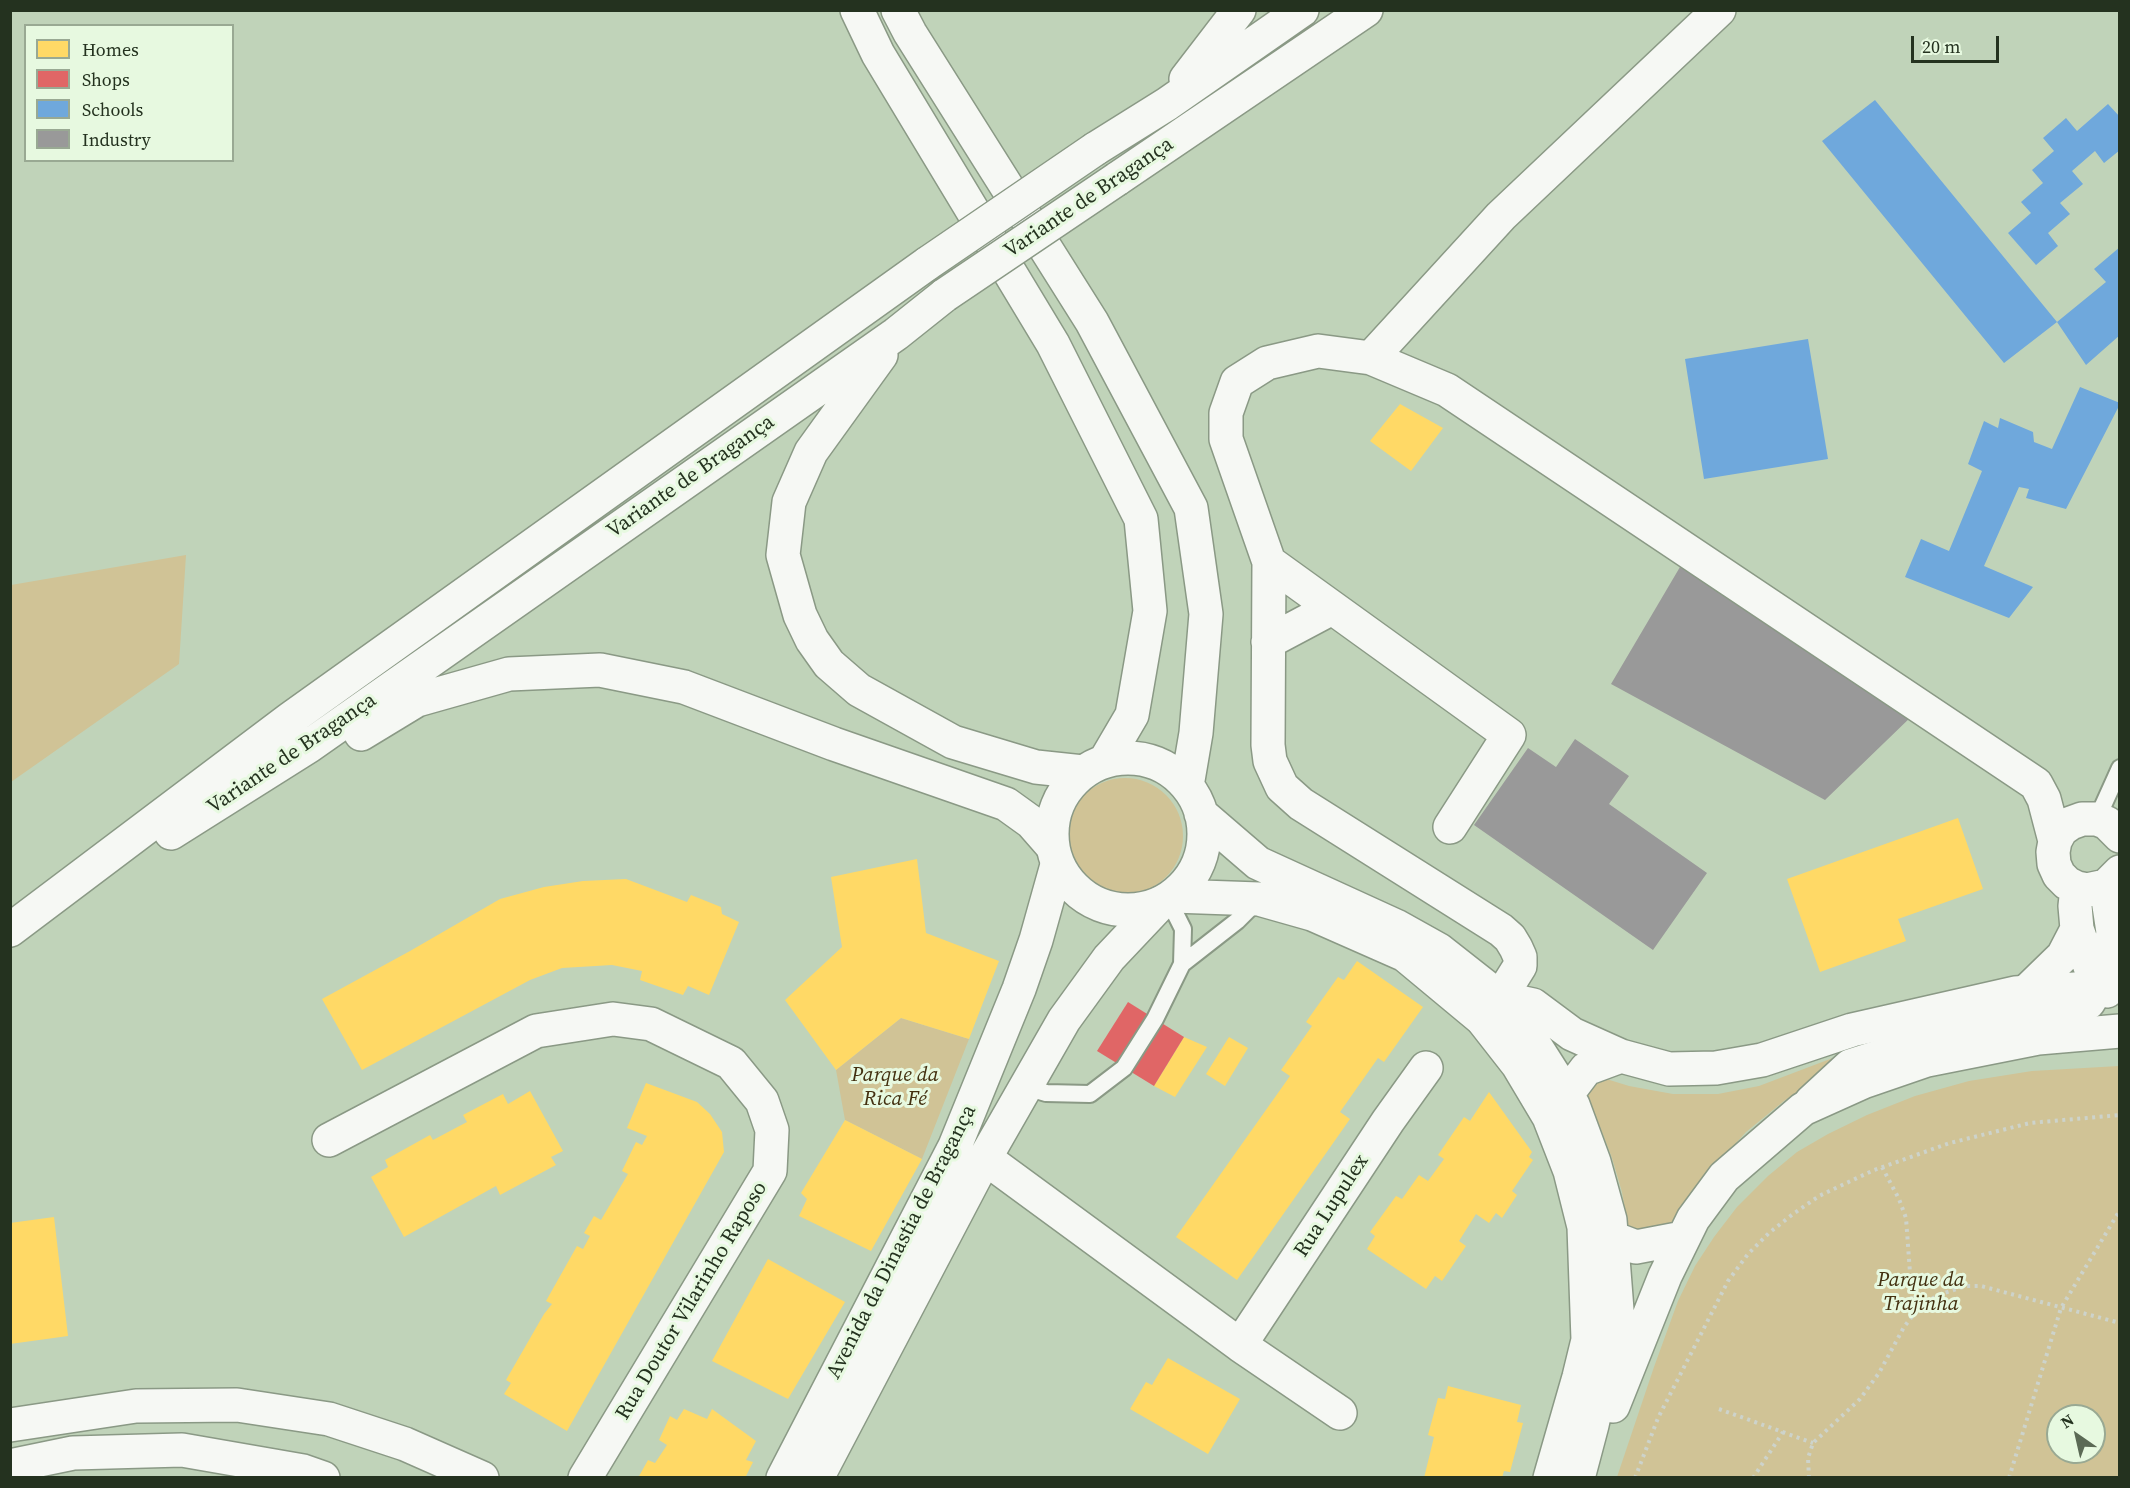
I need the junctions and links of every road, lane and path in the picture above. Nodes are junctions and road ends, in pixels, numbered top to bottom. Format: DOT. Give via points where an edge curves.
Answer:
graph roads {
  1 [pos="856,10"];
  2 [pos="898,10"];
  3 [pos="1239,10"];
  4 [pos="1302,10"];
  5 [pos="1366,10"];
  6 [pos="1719,10"];
  7 [pos="1167,104"];
  8 [pos="896,334"];
  9 [pos="1371,358"];
  10 [pos="1269,562"];
  11 [pos="1332,608"];
  12 [pos="1268,642"];
  13 [pos="309,746"];
  14 [pos="1094,767"];
  15 [pos="2120,768"];
  16 [pos="2040,791"];
  17 [pos="1194,800"];
  18 [pos="2100,825"];
  19 [pos="1450,827"];
  20 [pos="2055,841"];
  21 [pos="1054,855"];
  22 [pos="2101,882"];
  23 [pos="1167,899"];
  24 [pos="1259,899"];
  25 [pos="2077,929"];
  26 [pos="10,930"];
  27 [pos="10,936"];
  28 [pos="2116,938"];
  29 [pos="1036,940"];
  30 [pos="1182,964"];
  31 [pos="2113,990"];
  32 [pos="2027,991"];
  33 [pos="1491,1009"];
  34 [pos="2120,1031"];
  35 [pos="1621,1056"];
  36 [pos="1426,1068"];
  37 [pos="1026,1087"];
  38 [pos="1558,1106"];
  39 [pos="1803,1109"];
  40 [pos="2120,1115"];
  41 [pos="329,1140"];
  42 [pos="985,1158"];
  43 [pos="1882,1167"];
  44 [pos="2120,1210"];
  45 [pos="1688,1229"];
  46 [pos="1598,1232"];
  47 [pos="2061,1308"];
  48 [pos="1914,1314"];
  49 [pos="2120,1323"];
  50 [pos="1240,1345"];
  51 [pos="1719,1409"];
  52 [pos="1340,1413"];
  53 [pos="10,1425"];
  54 [pos="1592,1425"];
  55 [pos="1783,1432"];
  56 [pos="1813,1443"];
  57 [pos="10,1467"];
  58 [pos="323,1478"];
  59 [pos="482,1478"];
  60 [pos="585,1478"];
  61 [pos="783,1478"];
  62 [pos="817,1478"];
  63 [pos="1550,1478"];
  64 [pos="1578,1478"];
  65 [pos="1635,1478"];
  66 [pos="1753,1478"];
  67 [pos="1809,1478"];
  68 [pos="2009,1478"];
  1 -- 14 [label="main road" via="878,54 1053,344 1141,519 1150,611 1132,714"];
  2 -- 17 [label="main road" via="1092,322 1191,508 1206,614"];
  3 -- 7 [label="main road"];
  4 -- 7 [label="main road, Variante de Bragança"];
  5 -- 8 [label="main road, Variante de Bragança, bridge" via="945,295"];
  6 -- 9 [label="main road" via="1501,216"];
  7 -- 26 [label="main road, Variante de Bragança, bridge" via="928,263 290,719"];
  8 -- 13 [label="main road, Variante de Bragança"];
  8 -- 14 [label="main road" via="811,452 789,502 783,555 800,615 829,664 859,690 953,742 1036,767"];
  9 -- 10 [label="main road" via="1317,351 1267,363 1237,382 1227,412 1226,439"];
  9 -- 16 [label="main road" via="1447,390"];
  10 -- 11 [label="main road"];
  10 -- 12 [label="main road"];
  11 -- 12 [label="main road"];
  11 -- 19 [label="main road" via="1509,735"];
  12 -- 33 [label="main road" via="1268,745 1270,761 1282,787 1301,804 1510,938 1520,957 1520,966"];
  13 -- 21 [label="main road" via="338,747 417,700 509,674 600,670 684,687 1006,804 1031,822"];
  13 -- 27 [label="main road, Variante de Bragança"];
  14 -- 17 [label="main road" via="1128,758 1150,761 1171,771"];
  14 -- 21 [label="main road" via="1068,787 1057,805 1052,825"];
  15 -- 18 [label="lane"];
  16 -- 18 [label="main road" via="2054,791"];
  16 -- 20 [label="main road"];
  17 -- 23 [label="main road" via="1204,837 1200,859 1189,879"];
  17 -- 33 [label="main road" via="1258,862 1396,926 1439,951"];
  18 -- 20 [label="main road" via="2066,826"];
  20 -- 22 [label="main road" via="2054,864 2067,883"];
  21 -- 23 [label="main road" via="1070,886 1097,904 1113,910 1137,910"];
  21 -- 29 [label="main road, Avenida da Dinastia de Bragança"];
  22 -- 25 [label="main road" via="2075,906"];
  22 -- 28 [label="main road"];
  23 -- 24 [label="main road"];
  23 -- 30 [label="lane" via="1183,929"];
  23 -- 37 [label="main road, Avenida da Dinastia de Bragança" via="1103,966 1064,1020"];
  24 -- 30 [label="lane"];
  24 -- 33 [label="main road" via="1312,914 1405,955"];
  25 -- 31 [label="main road" via="2093,975"];
  25 -- 32 [label="main road" via="2064,956"];
  28 -- 31 [label="main road" via="2107,973"];
  29 -- 37 [label="main road" via="1040,983 1035,1007 1012,1060 1013,1072"];
  29 -- 61 [label="main road, Avenida da Dinastia de Bragança" via="955,1146"];
  30 -- 37 [label="lane" via="1155,1019 1124,1068 1090,1094 1046,1093"];
  31 -- 32 [label="main road"];
  31 -- 39 [label="main road" via="2062,1015 1960,1031 1850,1066"];
  32 -- 35 [label="main road" via="1852,1030 1762,1060 1716,1068 1669,1069"];
  33 -- 35 [label="main road" via="1533,1005 1572,1034"];
  33 -- 38 [label="main road" via="1538,1050"];
  34 -- 39 [label="main road" via="2038,1038 1927,1060 1863,1082"];
  35 -- 38 [label="main road" via="1586,1069"];
  36 -- 50 [label="main road, Rua Lupulex"];
  37 -- 42 [label="main road, Avenida da Dinastia de Bragança"];
  38 -- 46 [label="main road" via="1573,1105 1594,1162 1610,1220"];
  39 -- 45 [label="main road" via="1724,1177"];
  40 -- 43 [label="path" via="2048,1121 1990,1132"];
  41 -- 60 [label="main road, Rua Doutor Vilarinho Raposo" via="536,1031 613,1019 651,1024 730,1063 762,1101 772,1130 770,1171"];
  42 -- 50 [label="main road"];
  42 -- 62 [label="main road, Avenida da Dinastia de Bragança"];
  43 -- 48 [label="path" via="1906,1218"];
  43 -- 65 [label="path" via="1819,1196 1748,1254 1728,1281 1691,1350"];
  44 -- 47 [label="path"];
  45 -- 46 [label="main road" via="1636,1247"];
  45 -- 54 [label="main road" via="1611,1412"];
  46 -- 54 [label="main road" via="1617,1310"];
  46 -- 63 [label="main road" via="1588,1340"];
  47 -- 48 [label="path" via="1981,1286 1966,1286 1938,1295"];
  47 -- 49 [label="path"];
  47 -- 68 [label="path"];
  48 -- 56 [label="path" via="1868,1388"];
  50 -- 52 [label="main road"];
  51 -- 55 [label="path"];
  53 -- 59 [label="main road" via="136,1406 237,1405 329,1419 405,1444"];
  54 -- 64 [label="main road"];
  55 -- 56 [label="path"];
  55 -- 66 [label="path"];
  56 -- 67 [label="path" via="1808,1458"];
  57 -- 58 [label="main road" via="73,1454 182,1450"];
}
